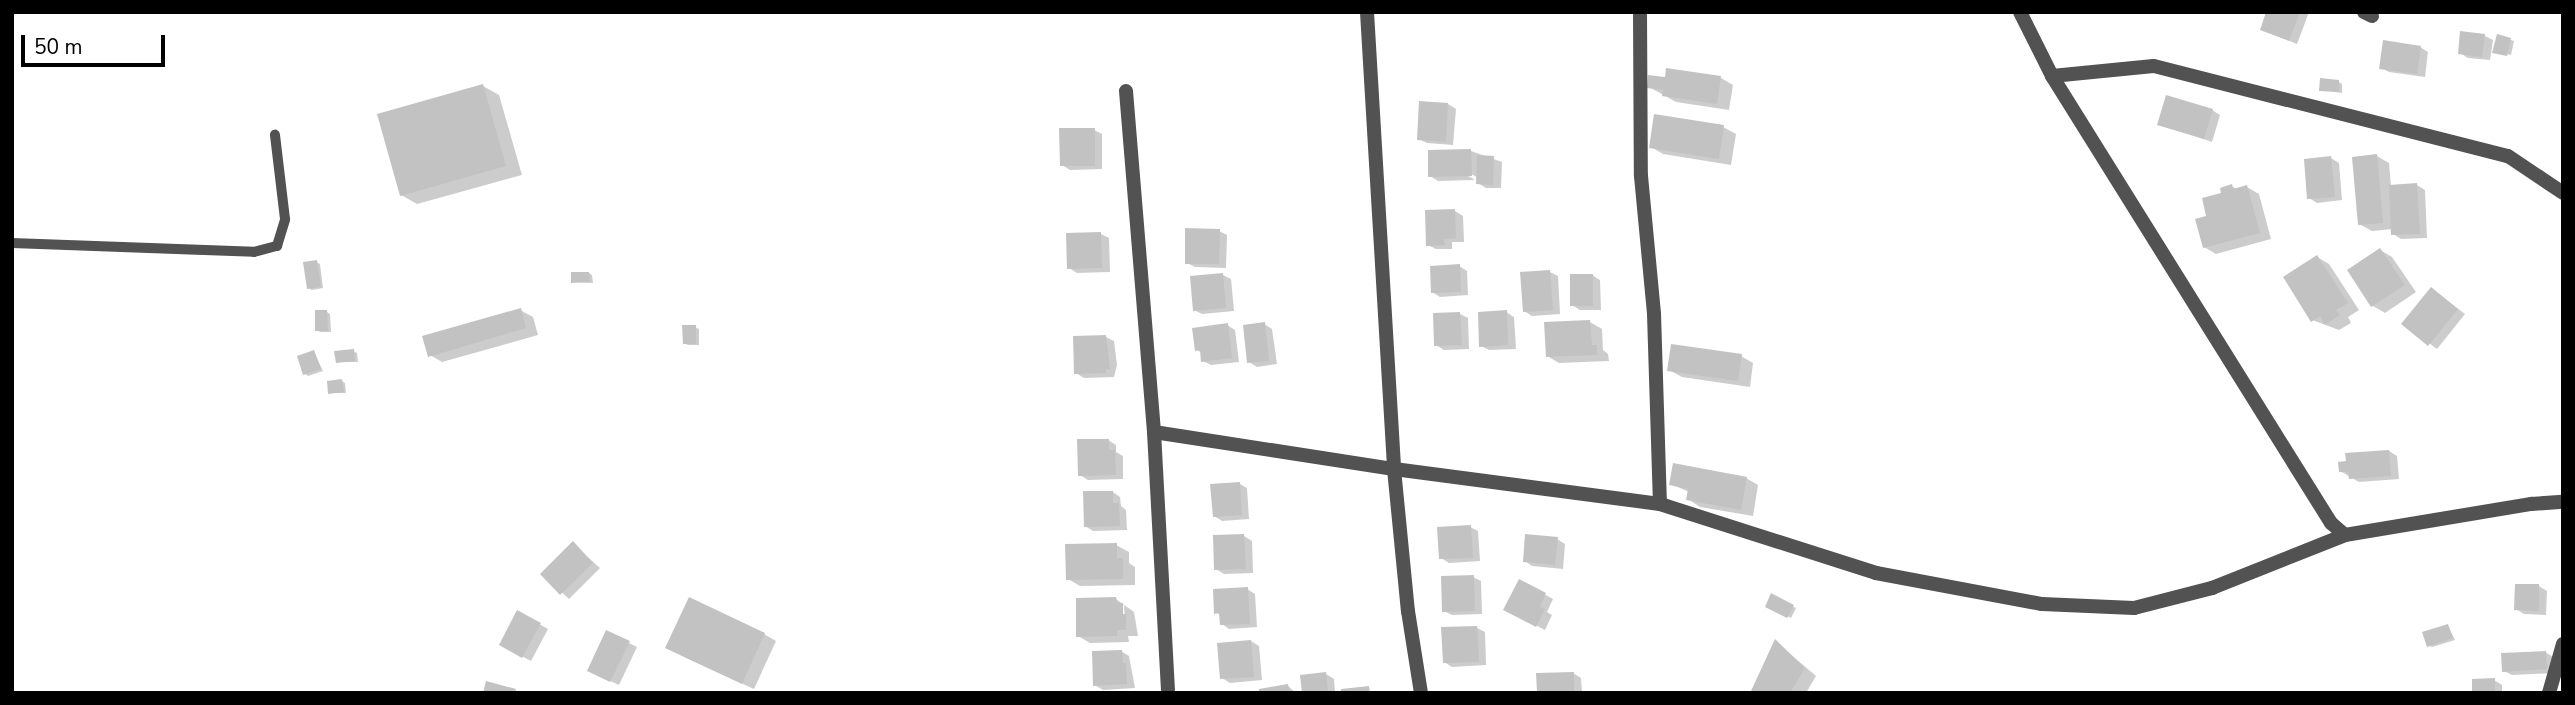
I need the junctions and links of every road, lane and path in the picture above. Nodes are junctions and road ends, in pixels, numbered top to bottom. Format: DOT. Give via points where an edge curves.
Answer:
graph roads {
  1 [pos="1367,12"];
  2 [pos="1640,12"];
  3 [pos="2020,12"];
  4 [pos="2052,75"];
  5 [pos="1126,91"];
  6 [pos="275,135"];
  7 [pos="2563,193"];
  8 [pos="12,243"];
  9 [pos="1154,432"];
  10 [pos="1394,469"];
  11 [pos="2563,502"];
  12 [pos="1660,504"];
  13 [pos="2345,535"];
  14 [pos="2563,644"];
  15 [pos="1168,693"];
  16 [pos="1421,693"];
  17 [pos="2549,693"];
  1 -- 10 [label="street"];
  2 -- 12 [label="street" via="1642,176 1654,314"];
  3 -- 4 [label="street"];
  4 -- 7 [label="street" via="2154,66 2508,156"];
  4 -- 13 [label="street" via="2331,523"];
  5 -- 9 [label="street"];
  6 -- 8 [label="lane" via="285,219 277,246 254,252"];
  9 -- 10 [label="street"];
  9 -- 15 [label="street"];
  10 -- 12 [label="street"];
  10 -- 16 [label="street"];
  11 -- 13 [label="street"];
  12 -- 13 [label="street" via="1876,573 2042,604 2134,608 2212,588"];
  14 -- 17 [label="street"];
}
